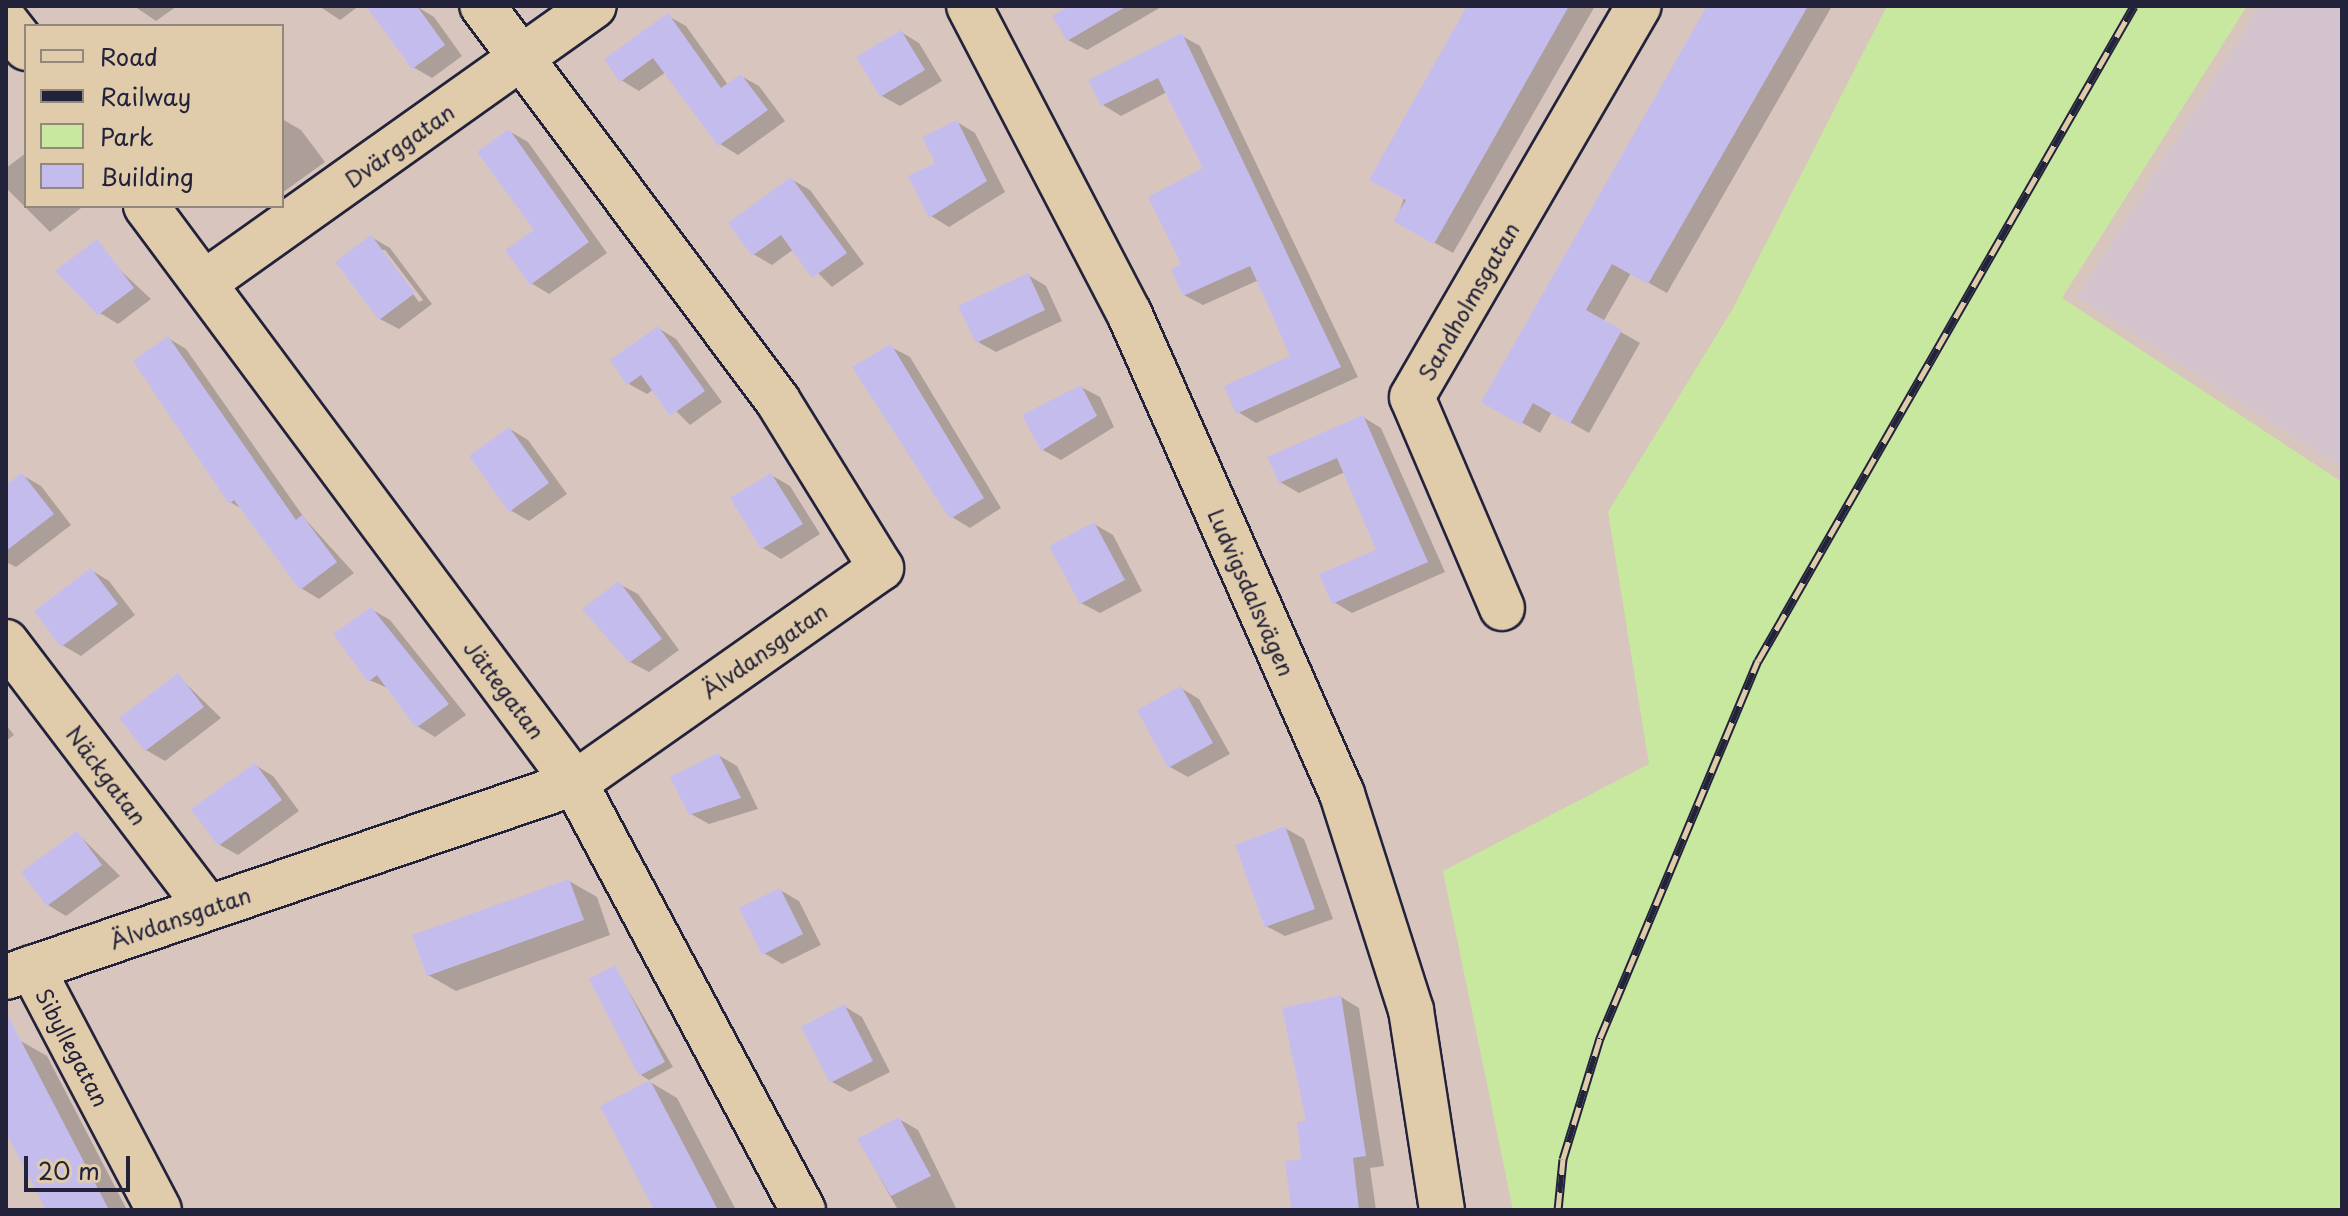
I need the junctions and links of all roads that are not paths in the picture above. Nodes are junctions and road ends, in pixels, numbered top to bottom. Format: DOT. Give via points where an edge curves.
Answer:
graph roads {
  1 [pos="482,6"];
  2 [pos="594,6"];
  3 [pos="969,6"];
  4 [pos="1639,6"];
  5 [pos="6,22"];
  6 [pos="24,45"];
  7 [pos="525,55"];
  8 [pos="148,208"];
  9 [pos="204,283"];
  10 [pos="1502,608"];
  11 [pos="6,642"];
  12 [pos="575,783"];
  13 [pos="207,907"];
  14 [pos="19,973"];
  15 [pos="159,1210"];
  16 [pos="803,1210"];
  17 [pos="1442,1210"];
  1 -- 7 [label="street, Älvdansgatan"];
  2 -- 7 [label="street, Dvärggatan"];
  3 -- 17 [label="street, Ludvigsdalsvägen" via="1129,313 1342,794 1411,1010"];
  4 -- 10 [label="street, Sandholmsgatan" via="1412,397"];
  5 -- 6 [label="street"];
  7 -- 9 [label="street, Dvärggatan"];
  7 -- 12 [label="street, Älvdansgatan" via="778,401 881,568"];
  8 -- 9 [label="street, Jättegatan"];
  9 -- 12 [label="street, Jättegatan"];
  11 -- 13 [label="street, Näckgatan"];
  12 -- 13 [label="street, Älvdansgatan"];
  12 -- 16 [label="street, Jättegatan"];
  13 -- 14 [label="street, Älvdansgatan"];
  14 -- 15 [label="street, Sibyllegatan"];
}
